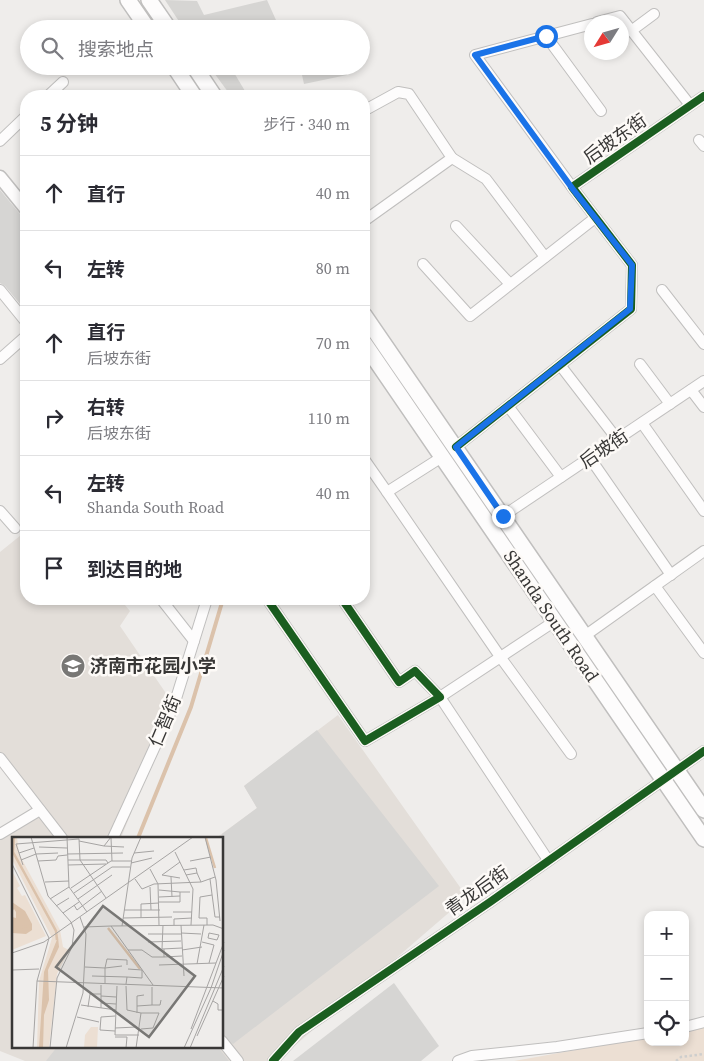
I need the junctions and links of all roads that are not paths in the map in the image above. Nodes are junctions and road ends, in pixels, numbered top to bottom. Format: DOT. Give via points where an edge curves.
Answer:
graph roads {
  1 [pos="128,0"];
  2 [pos="149,0"];
  3 [pos="654,14"];
  4 [pos="142,20"];
  5 [pos="163,20"];
  6 [pos="584,26"];
  7 [pos="629,28"];
  8 [pos="631,31"];
  9 [pos="546,36"];
  10 [pos="180,75"];
  11 [pos="200,75"];
  12 [pos="63,82"];
  13 [pos="54,90"];
  14 [pos="190,90"];
  15 [pos="210,90"];
  16 [pos="704,96"];
  17 [pos="690,105"];
  18 [pos="370,107"];
  19 [pos="601,111"];
  20 [pos="20,122"];
  21 [pos="0,141"];
  22 [pos="452,158"];
  23 [pos="0,178"];
  24 [pos="572,188"];
  25 [pos="20,202"];
  26 [pos="370,217"];
  27 [pos="595,218"];
  28 [pos="456,226"];
  29 [pos="545,257"];
  30 [pos="423,264"];
  31 [pos="510,284"];
  32 [pos="0,290"];
  33 [pos="662,290"];
  34 [pos="20,315"];
  35 [pos="370,324"];
  36 [pos="20,341"];
  37 [pos="704,344"];
  38 [pos="370,352"];
  39 [pos="0,359"];
  40 [pos="640,364"];
  41 [pos="560,365"];
  42 [pos="704,381"];
  43 [pos="691,390"];
  44 [pos="670,404"];
  45 [pos="508,406"];
  46 [pos="704,406"];
  47 [pos="642,423"];
  48 [pos="617,439"];
  49 [pos="456,447"];
  50 [pos="442,457"];
  51 [pos="590,458"];
  52 [pos="370,468"];
  53 [pos="561,477"];
  54 [pos="387,492"];
  55 [pos="0,511"];
  56 [pos="704,511"];
  57 [pos="503,516"];
  58 [pos="15,528"];
  59 [pos="704,552"];
  60 [pos="671,575"];
  61 [pos="655,586"];
  62 [pos="166,605"];
  63 [pos="205,605"];
  64 [pos="271,605"];
  65 [pos="346,605"];
  66 [pos="555,621"];
  67 [pos="586,635"];
  68 [pos="194,642"];
  69 [pos="704,653"];
  70 [pos="501,658"];
  71 [pos="440,697"];
  72 [pos="704,751"];
  73 [pos="571,754"];
  74 [pos="0,758"];
  75 [pos="676,770"];
  76 [pos="663,780"];
  77 [pos="40,810"];
  78 [pos="704,810"];
  79 [pos="0,834"];
  80 [pos="61,837"];
  81 [pos="113,837"];
  82 [pos="704,839"];
  83 [pos="548,860"];
  84 [pos="704,1022"];
  85 [pos="689,1026"];
  86 [pos="644,1034"];
  87 [pos="224,1044"];
  88 [pos="238,1061"];
  89 [pos="273,1061"];
  90 [pos="458,1061"];
  1 -- 4 [label="main road"];
  2 -- 5 [label="main road"];
  3 -- 8 [label="street"];
  6 -- 9 [label="street"];
  7 -- 8 [label="street"];
  8 -- 17 [label="street"];
  9 -- 19 [label="street"];
  9 -- 24 [label="street" via="475,55"];
  10 -- 14 [label="main road"];
  11 -- 15 [label="main road"];
  12 -- 13 [label="street"];
  16 -- 17 [label="street, 后坡东街"];
  17 -- 24 [label="street, 后坡东街"];
  18 -- 22 [label="street" via="398,92 409,94"];
  20 -- 21 [label="street"];
  22 -- 26 [label="street"];
  22 -- 29 [label="street" via="486,179"];
  23 -- 25 [label="street"];
  24 -- 27 [label="street"];
  27 -- 29 [label="street"];
  27 -- 41 [label="street" via="632,265 630,309"];
  28 -- 31 [label="street"];
  29 -- 31 [label="street"];
  30 -- 31 [label="street" via="470,316"];
  32 -- 34 [label="street"];
  33 -- 37 [label="street"];
  35 -- 49 [label="main road, Shanda South Road"];
  36 -- 39 [label="street"];
  38 -- 50 [label="main road, Shanda South Road"];
  40 -- 44 [label="street"];
  41 -- 45 [label="street"];
  41 -- 48 [label="street"];
  42 -- 43 [label="street, 后坡街"];
  43 -- 44 [label="street, 后坡街"];
  43 -- 46 [label="street"];
  44 -- 47 [label="street, 后坡街"];
  45 -- 49 [label="street"];
  45 -- 53 [label="street"];
  47 -- 48 [label="street, 后坡街"];
  47 -- 56 [label="street"];
  48 -- 51 [label="street, 后坡街"];
  49 -- 57 [label="main road, Shanda South Road"];
  50 -- 54 [label="street"];
  50 -- 66 [label="main road, Shanda South Road"];
  51 -- 53 [label="street, 后坡街"];
  51 -- 60 [label="street"];
  52 -- 54 [label="street"];
  53 -- 57 [label="street, 后坡街"];
  54 -- 70 [label="street"];
  55 -- 58 [label="street"];
  57 -- 67 [label="main road, Shanda South Road"];
  59 -- 60 [label="street"];
  60 -- 61 [label="street"];
  61 -- 67 [label="street"];
  61 -- 69 [label="street"];
  62 -- 68 [label="street"];
  63 -- 68 [label="street, 仁智街"];
  64 -- 71 [label="street" via="365,742"];
  65 -- 71 [label="street" via="398,682 415,671"];
  66 -- 70 [label="street"];
  66 -- 76 [label="main road, Shanda South Road"];
  67 -- 75 [label="main road, Shanda South Road"];
  68 -- 81 [label="street, 仁智街" via="174,705"];
  70 -- 71 [label="street"];
  70 -- 73 [label="street"];
  71 -- 83 [label="street"];
  72 -- 75 [label="street, 青龙后街"];
  74 -- 77 [label="street"];
  75 -- 76 [label="street, 青龙后街"];
  75 -- 78 [label="main road, Shanda South Road"];
  76 -- 82 [label="main road, Shanda South Road"];
  76 -- 83 [label="street, 青龙后街"];
  77 -- 79 [label="street"];
  77 -- 80 [label="street"];
  83 -- 89 [label="street, 青龙后街" via="298,1032"];
  84 -- 85 [label="street"];
  86 -- 90 [label="street" via="472,1056"];
  87 -- 88 [label="street"];
}
